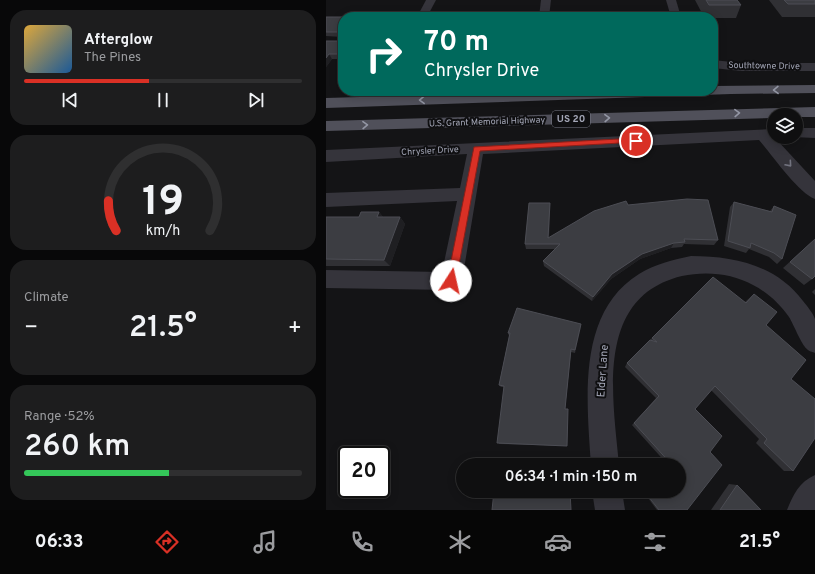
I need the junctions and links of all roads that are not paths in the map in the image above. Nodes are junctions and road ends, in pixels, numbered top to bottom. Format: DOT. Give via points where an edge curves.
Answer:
graph roads {
  1 [pos="431,0"];
  2 [pos="546,0"];
  3 [pos="671,0"];
  4 [pos="425,12"];
  5 [pos="545,12"];
  6 [pos="675,12"];
  7 [pos="718,65"];
  8 [pos="815,67"];
  9 [pos="815,89"];
  10 [pos="718,91"];
  11 [pos="558,96"];
  12 [pos="326,103"];
  13 [pos="815,112"];
  14 [pos="326,126"];
  15 [pos="803,133"];
  16 [pos="815,133"];
  17 [pos="767,134"];
  18 [pos="776,144"];
  19 [pos="476,148"];
  20 [pos="326,156"];
  21 [pos="815,192"];
  22 [pos="467,194"];
  23 [pos="326,200"];
  24 [pos="326,279"];
  25 [pos="815,341"];
  26 [pos="605,458"];
  27 [pos="815,490"];
  28 [pos="607,498"];
  29 [pos="610,510"];
  30 [pos="802,510"];
  1 -- 4 [label="street"];
  2 -- 5 [label="street"];
  3 -- 6 [label="street"];
  7 -- 8 [label="street, Southtowne Drive"];
  9 -- 10 [label="main road, US 20, one-way"];
  11 -- 12 [label="main road, US 20, one-way"];
  14 -- 13 [label="main road, U.S. Grant Memorial Highway / US 20, one-way"];
  15 -- 16 [label="street"];
  17 -- 19 [label="street, Chrysler Drive"];
  18 -- 21 [label="street, one-way" via="799,176"];
  19 -- 20 [label="street, Chrysler Drive"];
  19 -- 22 [label="street"];
  22 -- 23 [label="street"];
  22 -- 24 [label="street" via="451,281"];
  25 -- 26 [label="street, Elder Lane" via="794,305 780,291 747,272 730,267 696,264 675,268 650,278 625,300 615,315 606,339 600,391"];
  27 -- 30 [label="street"];
  28 -- 29 [label="street"];
}
